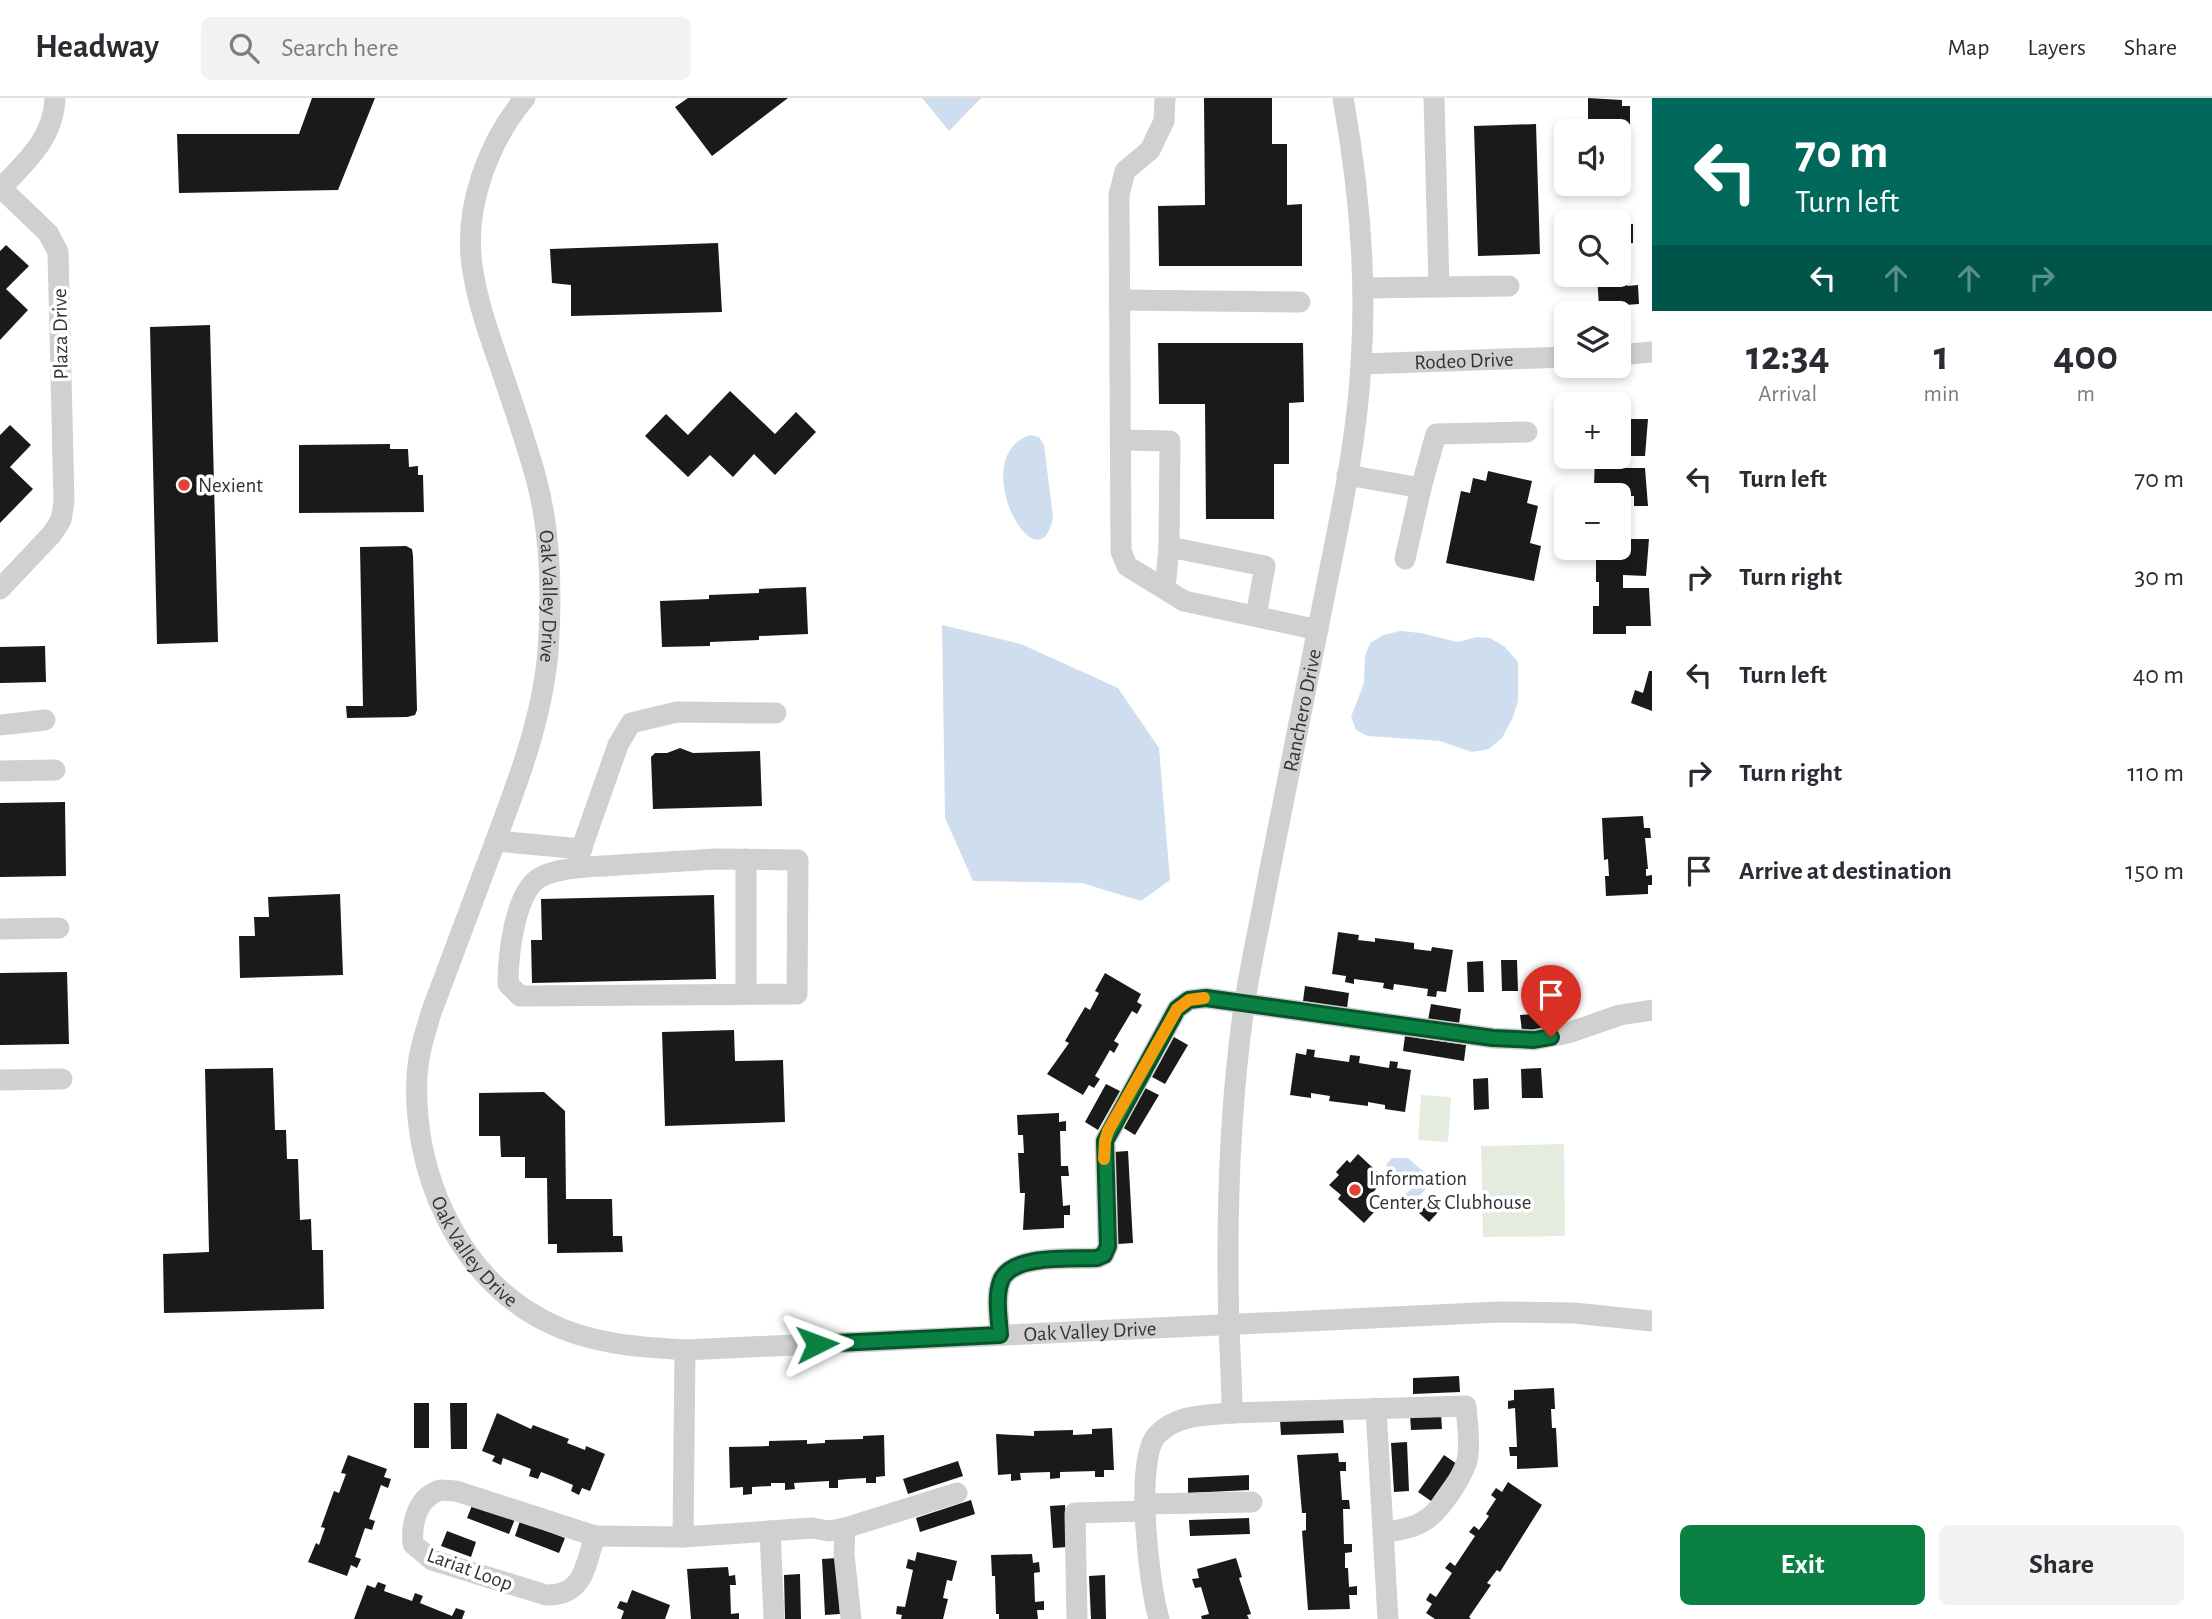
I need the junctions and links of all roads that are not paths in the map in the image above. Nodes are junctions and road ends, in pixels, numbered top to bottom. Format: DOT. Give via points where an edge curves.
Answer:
graph roads {
  1 [pos="55,98"];
  2 [pos="525,98"];
  3 [pos="1165,98"];
  4 [pos="1343,98"];
  5 [pos="1434,98"];
  6 [pos="1509,286"];
  7 [pos="1439,287"];
  8 [pos="1363,288"];
  9 [pos="1120,300"];
  10 [pos="1300,302"];
  11 [pos="1652,352"];
  12 [pos="1631,354"];
  13 [pos="1554,357"];
  14 [pos="1361,363"];
  15 [pos="1527,432"];
  16 [pos="1121,440"];
  17 [pos="1347,475"];
  18 [pos="1420,488"];
  19 [pos="1169,547"];
  20 [pos="1405,559"];
  21 [pos="0,589"];
  22 [pos="1165,589"];
  23 [pos="1256,617"];
  24 [pos="1318,631"];
  25 [pos="775,713"];
  26 [pos="45,720"];
  27 [pos="0,725"];
  28 [pos="55,770"];
  29 [pos="0,771"];
  30 [pos="496,841"];
  31 [pos="579,858"];
  32 [pos="746,859"];
  33 [pos="59,928"];
  34 [pos="0,929"];
  35 [pos="746,994"];
  36 [pos="1244,1004"];
  37 [pos="1652,1010"];
  38 [pos="62,1079"];
  39 [pos="0,1080"];
  40 [pos="1652,1321"];
  41 [pos="1229,1324"];
  42 [pos="1000,1335"];
  43 [pos="685,1350"];
  44 [pos="1376,1408"];
  45 [pos="1232,1413"];
  46 [pos="957,1493"];
  47 [pos="1252,1502"];
  48 [pos="1145,1507"];
  49 [pos="845,1528"];
  50 [pos="771,1531"];
  51 [pos="1383,1533"];
  52 [pos="594,1536"];
  53 [pos="683,1537"];
  54 [pos="774,1619"];
  55 [pos="851,1619"];
  56 [pos="1077,1619"];
  57 [pos="1158,1619"];
  58 [pos="1388,1619"];
  1 -- 21 [label="street, Plaza Drive" via="46,137 1,188 48,233 58,252 64,502 61,520 52,534"];
  2 -- 30 [label="street, Oak Valley Drive" via="506,122 483,174 471,234 482,311 544,516 550,602 548,653 536,721"];
  3 -- 9 [label="street" via="1164,121 1150,150 1125,171 1119,195"];
  4 -- 8 [label="street, Ranchero Drive" via="1355,164"];
  5 -- 7 [label="street"];
  6 -- 7 [label="street"];
  7 -- 8 [label="street"];
  8 -- 14 [label="street, Ranchero Drive"];
  9 -- 10 [label="street"];
  9 -- 16 [label="street"];
  11 -- 12 [label="street"];
  13 -- 14 [label="street, Rodeo Drive"];
  14 -- 17 [label="street, Ranchero Drive"];
  15 -- 18 [label="street" via="1436,435"];
  16 -- 19 [label="street" via="1170,441"];
  16 -- 22 [label="street" via="1121,551 1127,566"];
  17 -- 18 [label="street"];
  17 -- 24 [label="street, Ranchero Drive"];
  18 -- 20 [label="street"];
  19 -- 22 [label="street"];
  19 -- 23 [label="street" via="1265,566"];
  22 -- 23 [label="street" via="1184,601"];
  23 -- 24 [label="street"];
  24 -- 36 [label="street, Ranchero Drive"];
  25 -- 31 [label="street" via="677,712 631,723 618,745"];
  26 -- 27 [label="street"];
  28 -- 29 [label="street"];
  30 -- 31 [label="street"];
  30 -- 43 [label="street, Oak Valley Drive" via="421,1045 416,1103 420,1140 436,1195 452,1229 478,1266 509,1297 545,1321 607,1342"];
  31 -- 32 [label="street"];
  31 -- 35 [label="street" via="539,878 524,895 508,969 508,984 520,996"];
  32 -- 35 [label="street"];
  32 -- 35 [label="street" via="798,860 797,994"];
  33 -- 34 [label="street"];
  36 -- 37 [label="street" via="1534,1040"];
  36 -- 41 [label="street, Ranchero Drive" via="1231,1133"];
  36 -- 42 [label="street" via="1206,998 1189,1000 1177,1009 1105,1141 1108,1246 1104,1255 1011,1267 1001,1279 998,1296"];
  38 -- 39 [label="street"];
  40 -- 41 [label="street, Oak Valley Drive" via="1499,1312"];
  41 -- 42 [label="street, Oak Valley Drive"];
  41 -- 45 [label="street, Ranchero Drive"];
  42 -- 43 [label="street, Oak Valley Drive"];
  43 -- 53 [label="street"];
  44 -- 45 [label="street"];
  44 -- 51 [label="street"];
  44 -- 51 [label="street" via="1466,1406 1465,1469 1427,1520"];
  45 -- 48 [label="street" via="1172,1423 1155,1437 1147,1458"];
  46 -- 49 [label="street, Lariat Loop"];
  47 -- 48 [label="street"];
  48 -- 56 [label="street" via="1074,1513"];
  48 -- 57 [label="street"];
  49 -- 50 [label="street, Lariat Loop"];
  49 -- 55 [label="street"];
  50 -- 53 [label="street, Lariat Loop"];
  50 -- 54 [label="street"];
  51 -- 58 [label="street"];
  52 -- 52 [label="street, Lariat Loop" via="441,1490 421,1502 412,1533 413,1544 432,1560 561,1596 581,1577"];
  52 -- 53 [label="street, Lariat Loop"];
}
